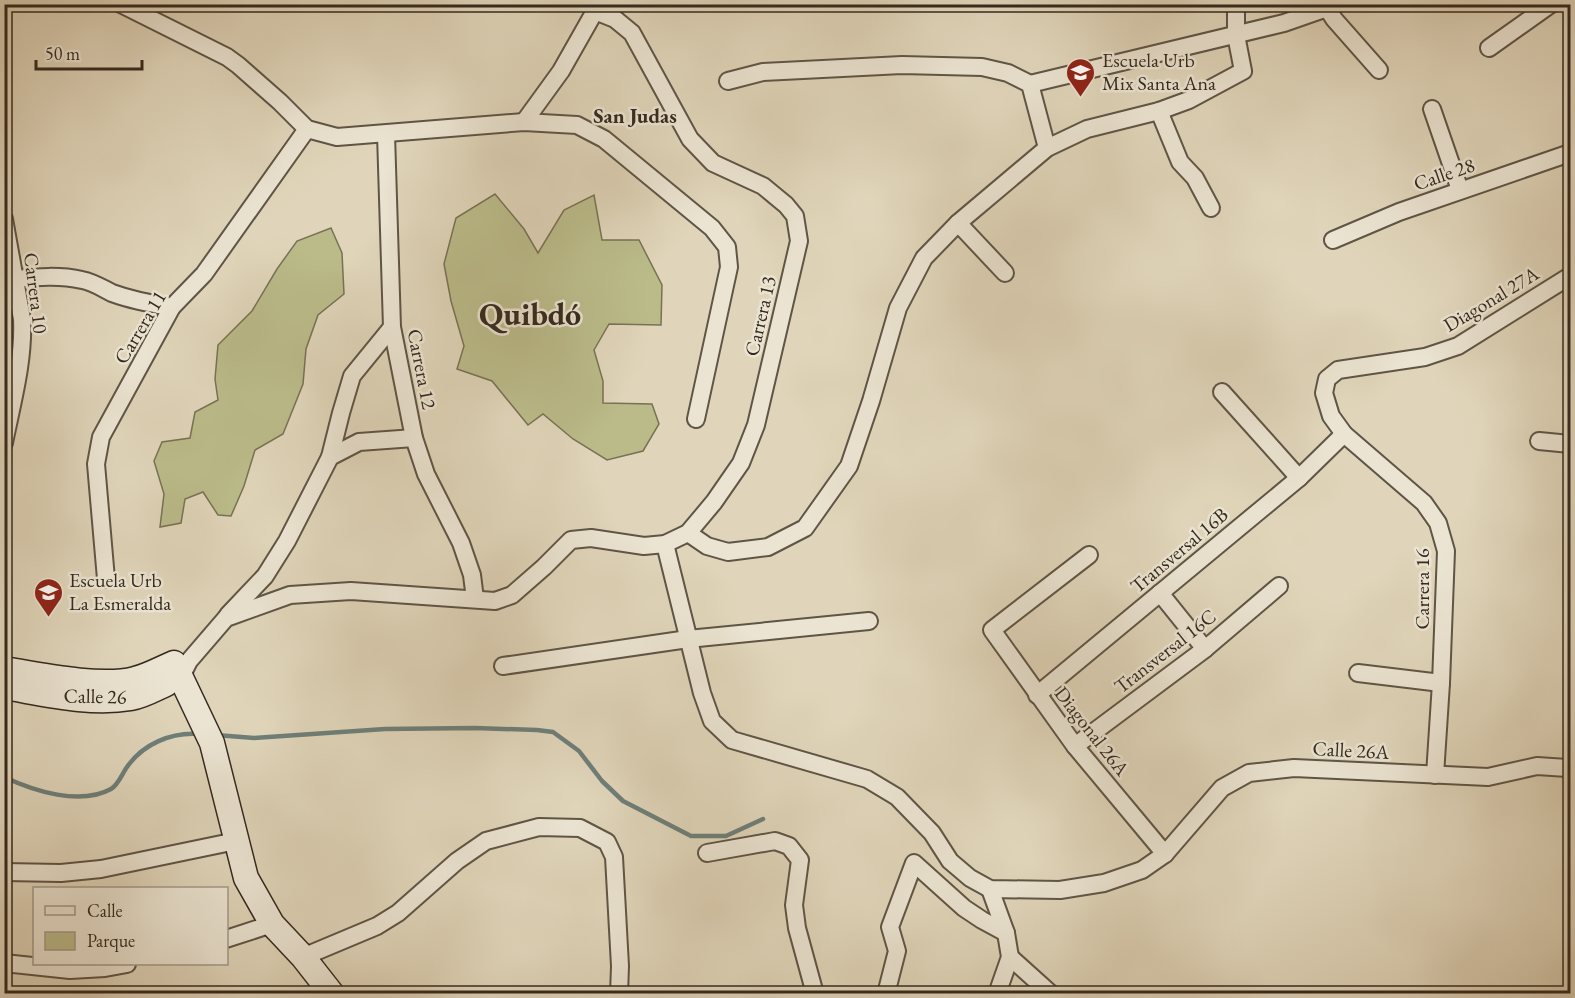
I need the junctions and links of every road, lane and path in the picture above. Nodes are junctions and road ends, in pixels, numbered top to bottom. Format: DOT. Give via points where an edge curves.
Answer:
graph roads {
  1 [pos="121,4"];
  2 [pos="1236,4"];
  3 [pos="1551,4"];
  4 [pos="1328,6"];
  5 [pos="596,8"];
  6 [pos="1236,35"];
  7 [pos="1489,48"];
  8 [pos="1379,70"];
  9 [pos="728,81"];
  10 [pos="1030,84"];
  11 [pos="1432,109"];
  12 [pos="1159,111"];
  13 [pos="525,122"];
  14 [pos="307,129"];
  15 [pos="386,134"];
  16 [pos="1047,148"];
  17 [pos="1570,153"];
  18 [pos="1460,190"];
  19 [pos="1211,208"];
  20 [pos="4,219"];
  21 [pos="958,224"];
  22 [pos="1333,240"];
  23 [pos="1005,273"];
  24 [pos="1570,276"];
  25 [pos="12,288"];
  26 [pos="172,307"];
  27 [pos="392,327"];
  28 [pos="1327,379"];
  29 [pos="1222,392"];
  30 [pos="696,418"];
  31 [pos="1344,435"];
  32 [pos="414,438"];
  33 [pos="1539,441"];
  34 [pos="4,443"];
  35 [pos="1570,444"];
  36 [pos="330,457"];
  37 [pos="1299,478"];
  38 [pos="688,533"];
  39 [pos="664,544"];
  40 [pos="1089,555"];
  41 [pos="106,579"];
  42 [pos="1279,586"];
  43 [pos="1160,593"];
  44 [pos="474,599"];
  45 [pos="226,618"];
  46 [pos="869,621"];
  47 [pos="688,639"];
  48 [pos="1205,649"];
  49 [pos="503,666"];
  50 [pos="181,667"];
  51 [pos="4,669"];
  52 [pos="1358,673"];
  53 [pos="1441,683"];
  54 [pos="4,687"];
  55 [pos="1037,695"];
  56 [pos="1075,746"];
  57 [pos="1569,769"];
  58 [pos="1435,775"];
  59 [pos="236,841"];
  60 [pos="707,853"];
  61 [pos="1165,854"];
  62 [pos="4,872"];
  63 [pos="990,889"];
  64 [pos="272,924"];
  65 [pos="1006,933"];
  66 [pos="228,938"];
  67 [pos="303,957"];
  68 [pos="1010,957"];
  69 [pos="4,963"];
  70 [pos="119,965"];
  71 [pos="332,993"];
  72 [pos="619,993"];
  73 [pos="815,993"];
  74 [pos="886,993"];
  75 [pos="997,993"];
  76 [pos="1051,993"];
  1 -- 14 [label="street" via="227,57"];
  2 -- 6 [label="street"];
  3 -- 7 [label="street"];
  4 -- 6 [label="street"];
  4 -- 8 [label="street" via="1334,20"];
  5 -- 13 [label="street" via="561,71"];
  5 -- 38 [label="street, Carrera 13" via="632,33 690,139 713,163 763,186 795,216 799,241 756,425 741,463"];
  6 -- 10 [label="street"];
  6 -- 12 [label="street" via="1243,71"];
  9 -- 10 [label="street" via="763,72 902,65 982,68 1008,73"];
  10 -- 16 [label="street"];
  11 -- 18 [label="street"];
  12 -- 16 [label="street" via="1087,129"];
  12 -- 19 [label="street" via="1180,162 1196,178"];
  13 -- 15 [label="street"];
  13 -- 30 [label="street" via="577,125 604,139 712,228 727,247 729,267"];
  14 -- 15 [label="street" via="337,137"];
  14 -- 26 [label="street, Carrera 11" via="204,274"];
  15 -- 27 [label="street, Carrera 12"];
  16 -- 21 [label="street"];
  17 -- 18 [label="street, Calle 28"];
  18 -- 22 [label="street, Calle 28"];
  20 -- 25 [label="street, Carrera 10"];
  21 -- 23 [label="street"];
  21 -- 38 [label="street" via="924,258 898,308 849,466 805,528 768,547 728,552 707,546"];
  24 -- 28 [label="street, Diagonal 27A" via="1458,346 1425,357 1338,370"];
  25 -- 26 [label="street" via="65,277"];
  25 -- 34 [label="street, Carrera 10" via="22,319 21,349"];
  26 -- 41 [label="street, Carrera 11" via="101,437 96,464"];
  27 -- 32 [label="street, Carrera 12"];
  27 -- 36 [label="street" via="352,376"];
  28 -- 31 [label="street, Carrera 16" via="1324,393 1331,416"];
  29 -- 37 [label="street"];
  31 -- 37 [label="street, Transversal 16B"];
  31 -- 53 [label="street, Carrera 16" via="1424,503 1438,523 1446,551"];
  32 -- 36 [label="street" via="359,442"];
  32 -- 44 [label="street, Carrera 12" via="426,474 461,543 472,575"];
  33 -- 35 [label="street"];
  36 -- 45 [label="street" via="265,576"];
  37 -- 43 [label="street, Transversal 16B"];
  38 -- 39 [label="street"];
  39 -- 44 [label="street" via="571,540 512,595 495,601"];
  39 -- 47 [label="street"];
  40 -- 55 [label="street, Diagonal 26A" via="992,630"];
  42 -- 48 [label="street, Transversal 16C"];
  43 -- 48 [label="street"];
  43 -- 55 [label="street, Transversal 16B"];
  44 -- 45 [label="street" via="351,591 290,595"];
  45 -- 50 [label="street"];
  46 -- 47 [label="street"];
  47 -- 49 [label="street"];
  47 -- 63 [label="street" via="712,721 732,740 867,779 897,797 932,833 950,861"];
  48 -- 56 [label="street, Transversal 16C"];
  50 -- 51 [label="street, Calle 26" via="122,682"];
  50 -- 54 [label="street, Calle 26" via="134,698 70,698"];
  50 -- 59 [label="street" via="208,733"];
  52 -- 53 [label="street"];
  53 -- 58 [label="street, Carrera 16"];
  55 -- 56 [label="street, Diagonal 26A"];
  56 -- 61 [label="street, Diagonal 26A"];
  57 -- 58 [label="street, Calle 26A" via="1537,766 1488,777"];
  58 -- 61 [label="street, Calle 26A" via="1294,768 1249,773 1222,788"];
  59 -- 62 [label="street" via="101,869"];
  59 -- 64 [label="street" via="246,878"];
  60 -- 73 [label="street" via="775,841 789,846 800,860 794,904"];
  61 -- 63 [label="street, Calle 26A" via="1142,870 1104,883 1060,890"];
  63 -- 65 [label="street"];
  64 -- 66 [label="street"];
  64 -- 67 [label="street"];
  65 -- 68 [label="street"];
  65 -- 74 [label="street" via="964,908 914,863 891,927 897,951"];
  67 -- 71 [label="street"];
  67 -- 72 [label="street" via="398,913 486,841 538,827 580,828 607,843 614,857"];
  68 -- 75 [label="street"];
  68 -- 76 [label="street"];
  69 -- 70 [label="street" via="70,970"];
}
